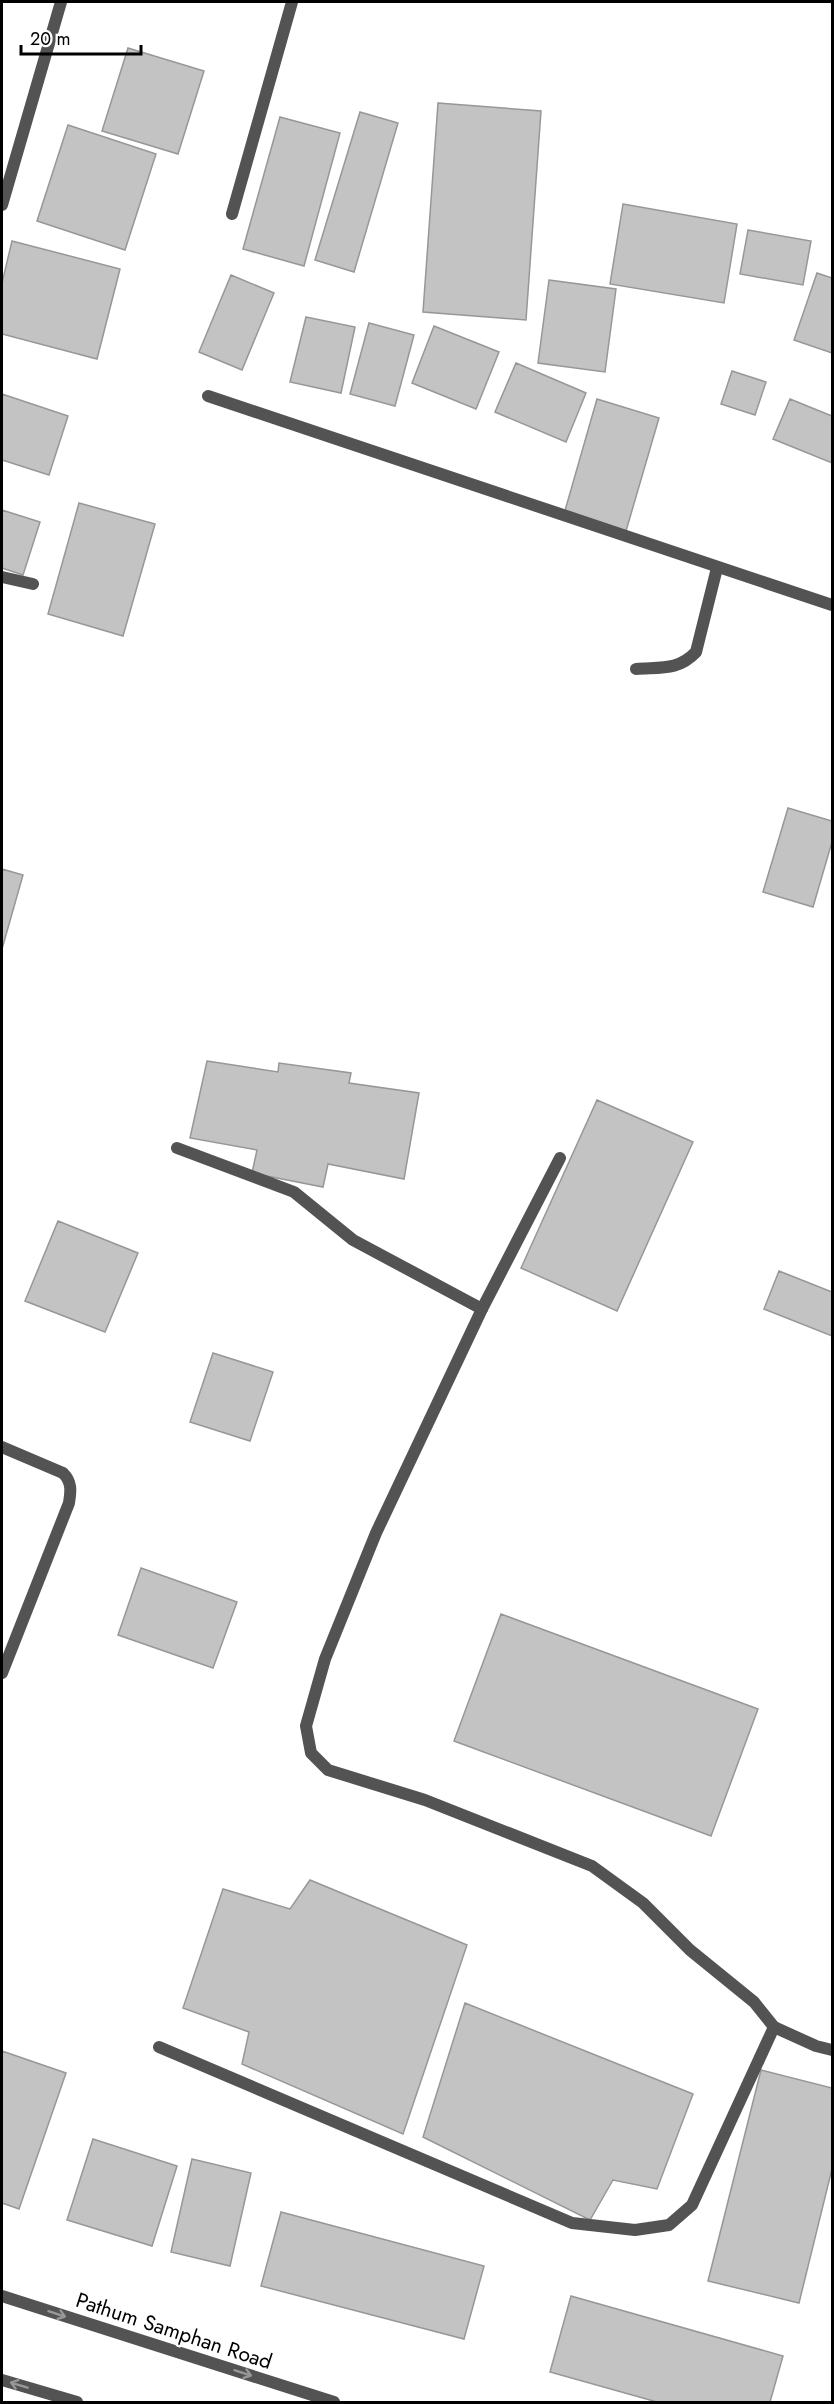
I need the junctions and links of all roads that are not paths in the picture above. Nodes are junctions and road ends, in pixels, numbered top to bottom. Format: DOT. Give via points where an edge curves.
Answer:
graph roads {
  1 [pos="61,2"];
  2 [pos="292,2"];
  3 [pos="2,205"];
  4 [pos="232,214"];
  5 [pos="208,396"];
  6 [pos="717,568"];
  7 [pos="2,577"];
  8 [pos="33,584"];
  9 [pos="832,605"];
  10 [pos="636,669"];
  11 [pos="177,1148"];
  12 [pos="560,1158"];
  13 [pos="482,1309"];
  14 [pos="2,1447"];
  15 [pos="2,1673"];
  16 [pos="774,2027"];
  17 [pos="159,2047"];
  18 [pos="832,2050"];
  19 [pos="2,2296"];
  20 [pos="2,2380"];
  21 [pos="77,2403"];
  22 [pos="334,2403"];
  1 -- 3 [label="street"];
  2 -- 4 [label="street"];
  5 -- 6 [label="street"];
  6 -- 9 [label="street"];
  6 -- 10 [label="street" via="696,652 676,667"];
  7 -- 8 [label="street"];
  11 -- 13 [label="street" via="294,1192 353,1240"];
  12 -- 13 [label="street"];
  13 -- 16 [label="street" via="376,1533 325,1659 306,1726 311,1753 328,1770 425,1800 592,1866 644,1903 690,1950 754,2002"];
  14 -- 15 [label="street" via="63,1473 71,1492"];
  16 -- 17 [label="street" via="692,2205 669,2224 635,2230 572,2223"];
  16 -- 18 [label="street"];
  19 -- 22 [label="street, Pathum Samphan Road, one-way"];
  21 -- 20 [label="street, one-way"];
}
